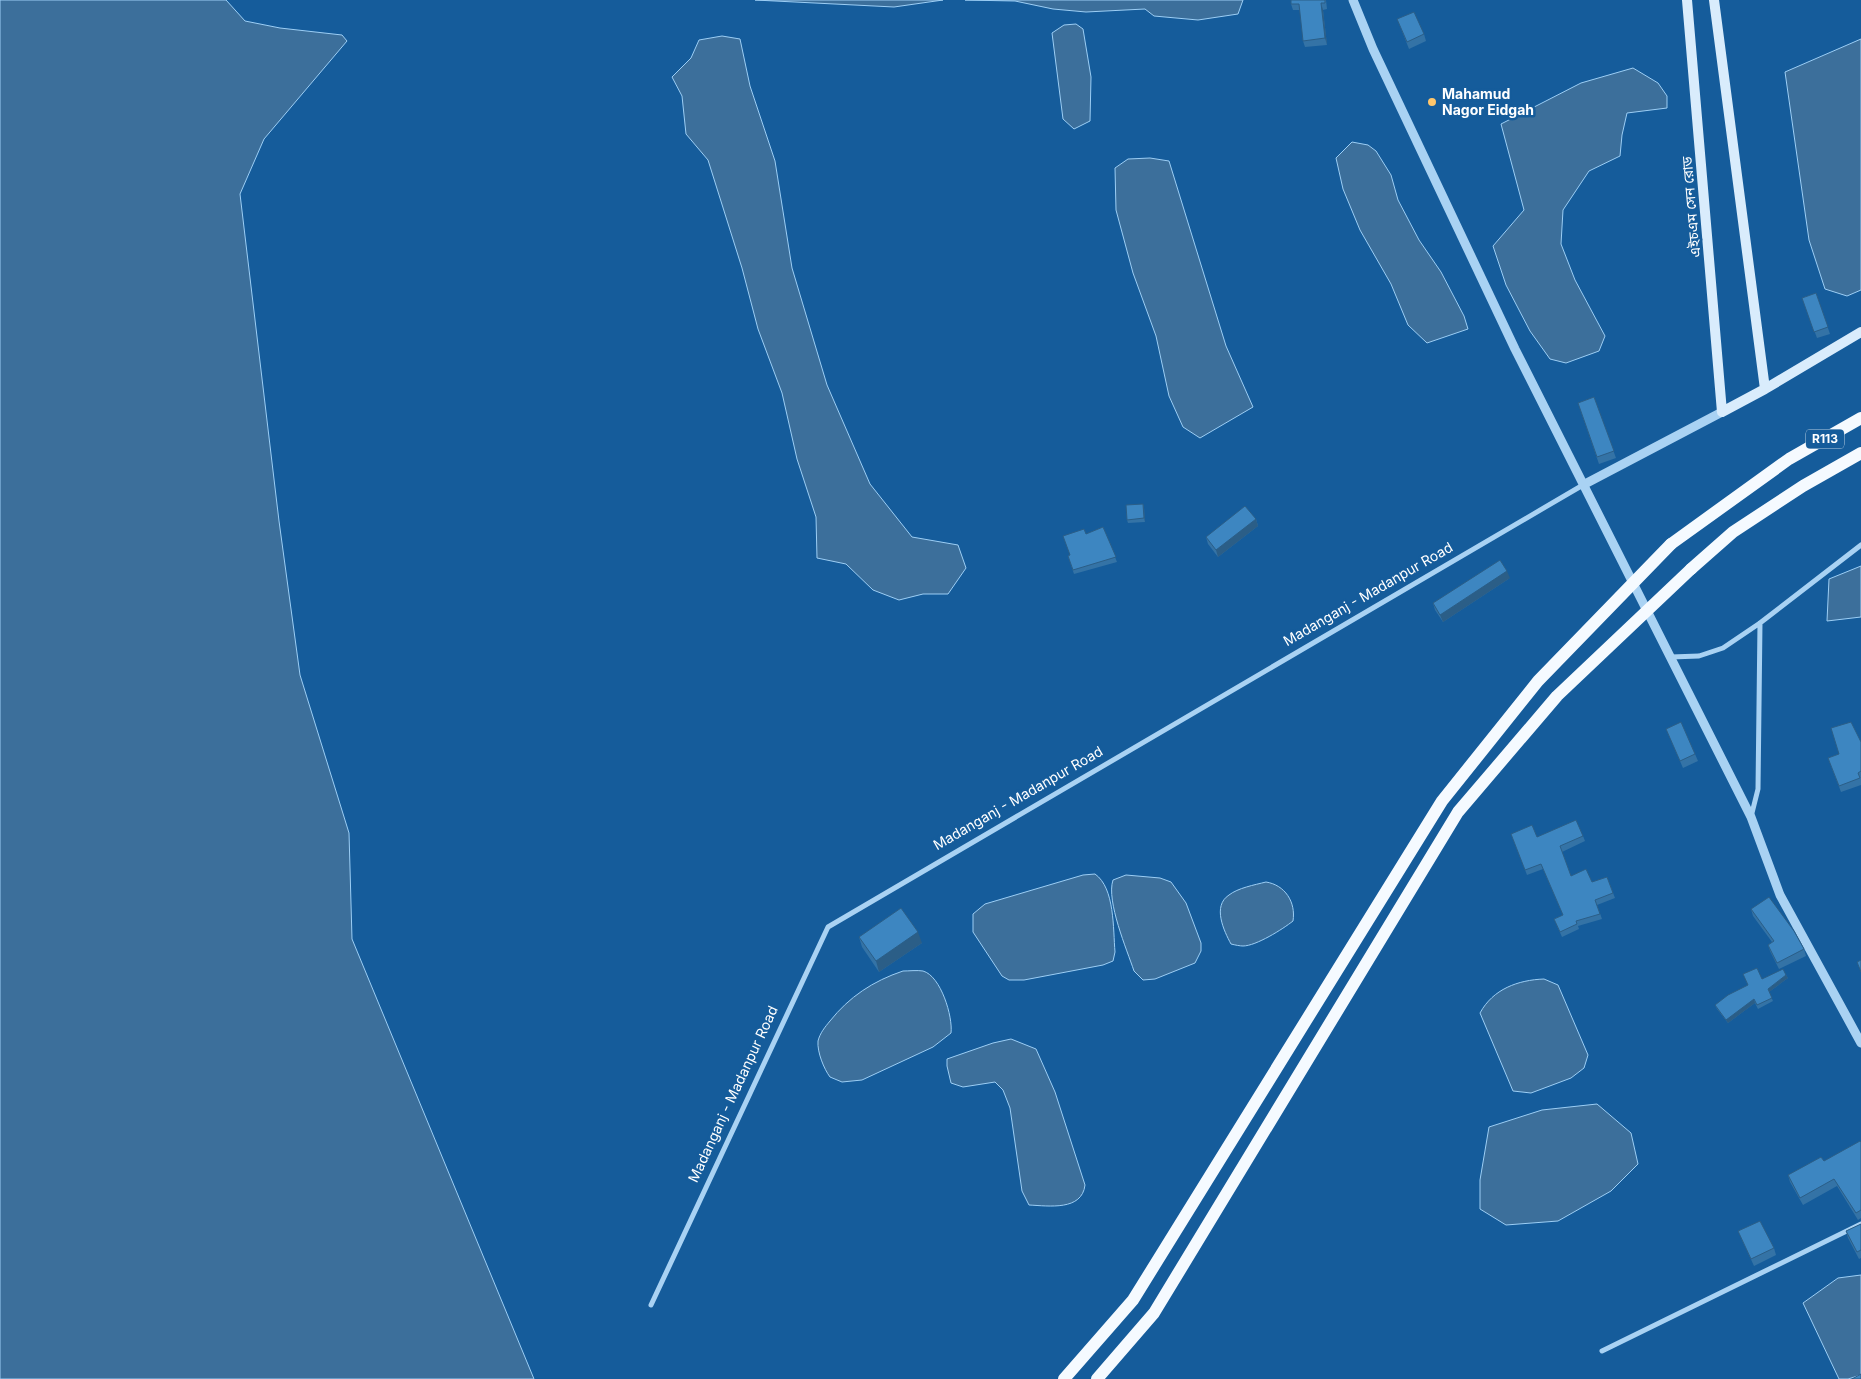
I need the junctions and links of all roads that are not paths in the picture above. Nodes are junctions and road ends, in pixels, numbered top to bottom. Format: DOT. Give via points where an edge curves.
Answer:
graph roads {
  1 [pos="1353,0"];
  2 [pos="1687,0"];
  3 [pos="1714,0"];
  4 [pos="1861,332"];
  5 [pos="1765,389"];
  6 [pos="1722,412"];
  7 [pos="1861,418"];
  8 [pos="1861,453"];
  9 [pos="1584,485"];
  10 [pos="1861,545"];
  11 [pos="1760,623"];
  12 [pos="1671,657"];
  13 [pos="1751,817"];
  14 [pos="1861,1043"];
  15 [pos="1861,1224"];
  16 [pos="651,1305"];
  17 [pos="1602,1351"];
  18 [pos="1064,1379"];
  19 [pos="1097,1379"];
  1 -- 9 [label="street" via="1515,349"];
  2 -- 6 [label="main road, এইচএম সেন রোড"];
  3 -- 5 [label="main road"];
  4 -- 5 [label="main road"];
  5 -- 6 [label="main road"];
  6 -- 9 [label="street"];
  7 -- 18 [label="main road, R113, bridge" via="1789,459 1671,544 1538,681 1442,801 1133,1300"];
  8 -- 19 [label="main road, R113, bridge" via="1733,532 1691,569 1557,696 1458,812 1154,1313"];
  9 -- 12 [label="street"];
  9 -- 16 [label="street, Madanganj - Madanpur Road" via="828,927"];
  10 -- 11 [label="street"];
  11 -- 12 [label="street" via="1723,648 1699,656"];
  11 -- 13 [label="street" via="1758,789"];
  12 -- 13 [label="street"];
  13 -- 14 [label="street" via="1780,894"];
  15 -- 17 [label="street"];
}
